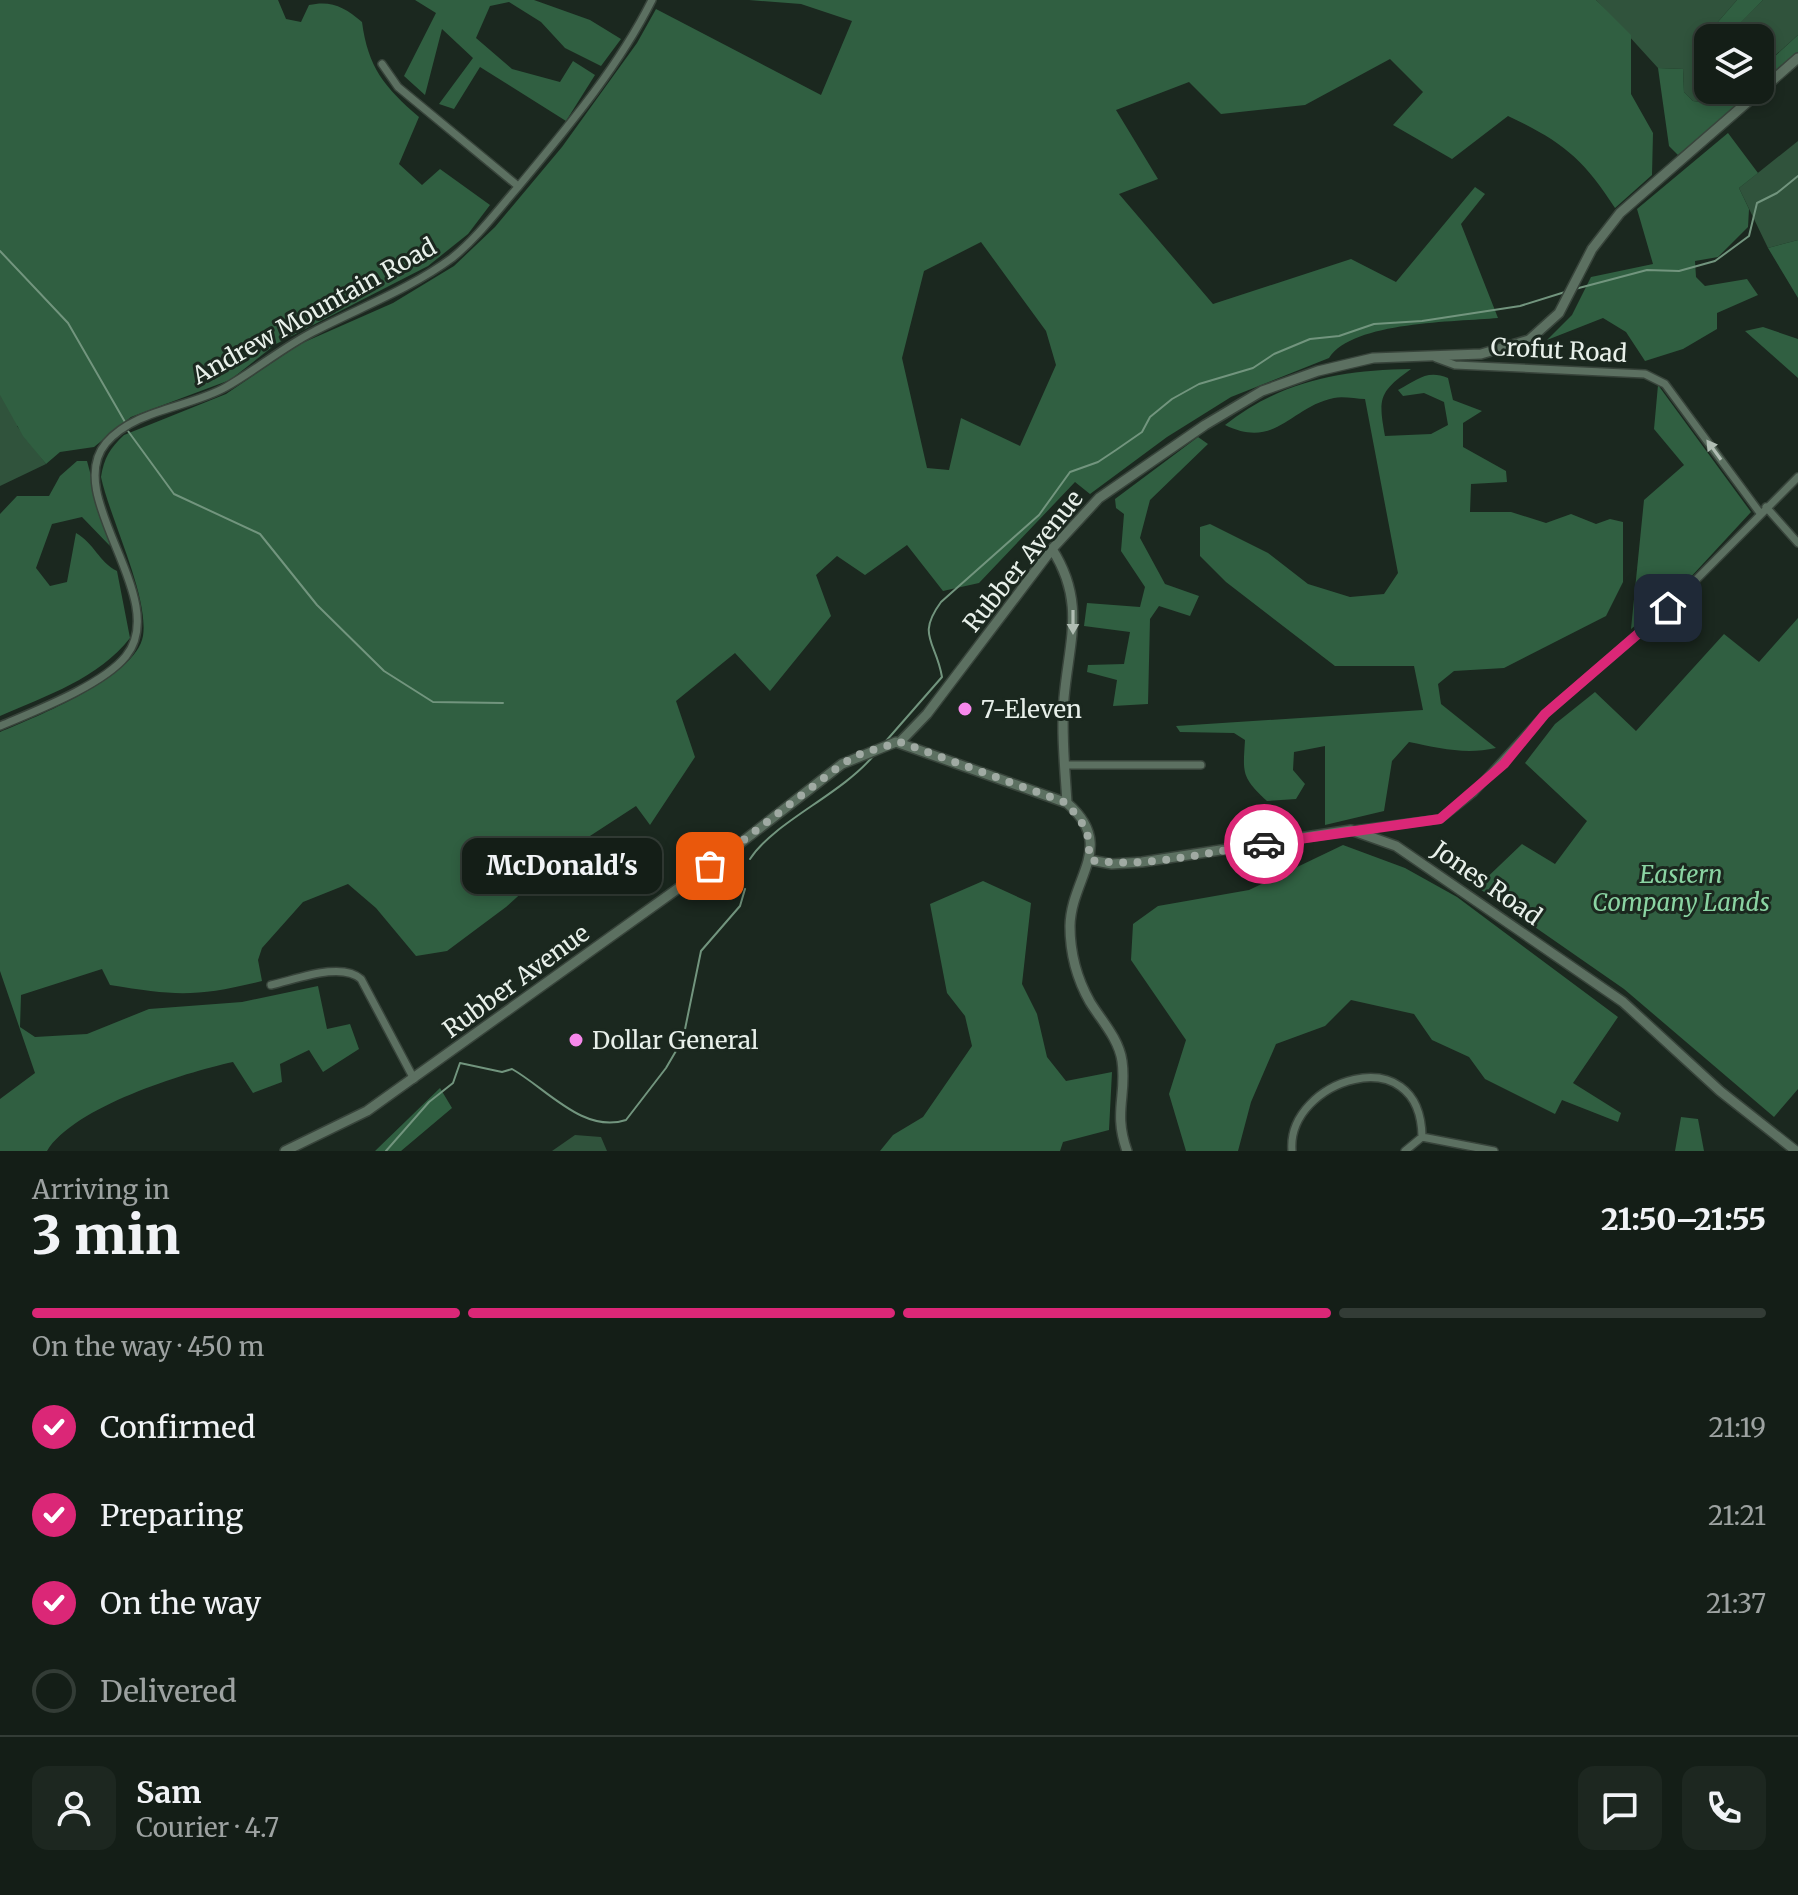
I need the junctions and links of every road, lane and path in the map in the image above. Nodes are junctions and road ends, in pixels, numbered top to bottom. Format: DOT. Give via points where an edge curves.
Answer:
graph roads {
  1 [pos="652,0"];
  2 [pos="1798,58"];
  3 [pos="382,64"];
  4 [pos="518,186"];
  5 [pos="1434,357"];
  6 [pos="1798,477"];
  7 [pos="1763,510"];
  8 [pos="1798,543"];
  9 [pos="1052,549"];
  10 [pos="0,726"];
  11 [pos="898,742"];
  12 [pos="1065,765"];
  13 [pos="1201,765"];
  14 [pos="1067,803"];
  15 [pos="1351,830"];
  16 [pos="1090,860"];
  17 [pos="271,985"];
  18 [pos="414,1079"];
  19 [pos="1422,1137"];
  20 [pos="285,1151"];
  21 [pos="1127,1151"];
  22 [pos="1292,1151"];
  23 [pos="1405,1151"];
  24 [pos="1494,1151"];
  25 [pos="1796,1151"];
  1 -- 4 [label="street, Andrew Mountain Road" via="580,111"];
  2 -- 5 [label="street, Rubber Avenue" via="1620,213 1592,249 1559,313 1529,340 1481,354"];
  3 -- 4 [label="street" via="398,87"];
  4 -- 10 [label="street, Andrew Mountain Road" via="467,244 428,273 311,333 228,386 149,416 107,442 98,457 96,483 136,607 135,641 107,672"];
  7 -- 5 [label="street, Crofut Road, one-way" via="1665,384 1645,374 1455,365"];
  5 -- 9 [label="street, Rubber Avenue" via="1373,358 1262,391 1099,498"];
  6 -- 7 [label="street"];
  7 -- 8 [label="street, Crofut Road"];
  7 -- 15 [label="street" via="1668,608 1545,714 1504,764 1440,819"];
  9 -- 11 [label="street, Rubber Avenue" via="917,727"];
  9 -- 12 [label="street, one-way" via="1068,577 1075,625 1064,700"];
  11 -- 14 [label="street"];
  11 -- 18 [label="street, Rubber Avenue" via="842,764"];
  12 -- 13 [label="street"];
  12 -- 14 [label="street"];
  14 -- 16 [label="street" via="1087,830"];
  15 -- 16 [label="street" via="1192,856 1119,864"];
  15 -- 25 [label="street, Jones Road" via="1408,853 1604,988"];
  16 -- 21 [label="street" via="1072,902 1071,942 1079,980 1122,1061 1119,1129"];
  17 -- 18 [label="street" via="336,971 354,973"];
  18 -- 20 [label="street, Rubber Avenue" via="337,1128"];
  19 -- 22 [label="street" via="1422,1119 1408,1091 1395,1082 1366,1077 1313,1101 1293,1128"];
  19 -- 23 [label="street"];
  19 -- 24 [label="street"];
}
